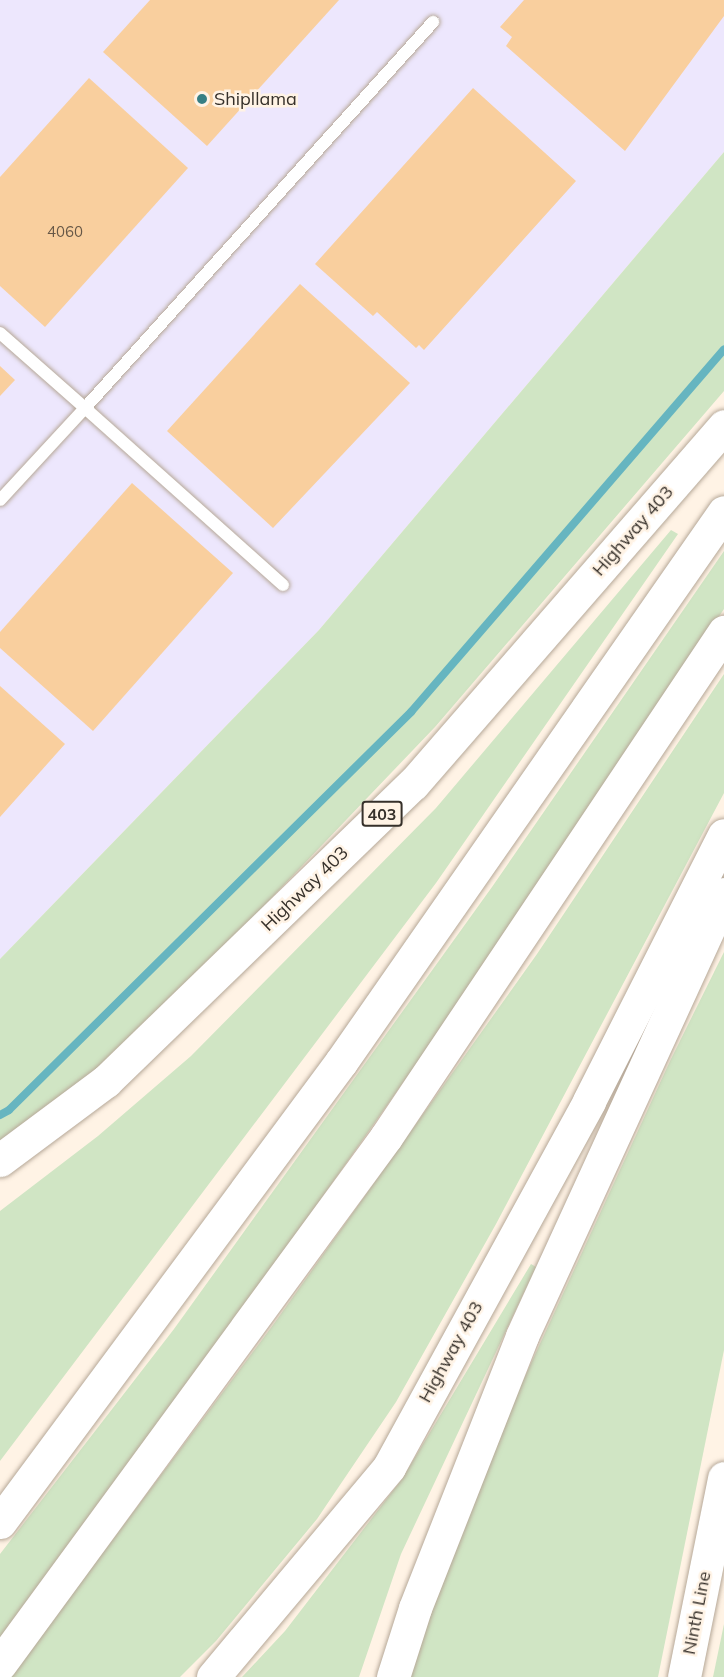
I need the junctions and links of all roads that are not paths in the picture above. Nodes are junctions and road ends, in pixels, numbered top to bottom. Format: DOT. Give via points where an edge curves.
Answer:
graph roads {
  1 [pos="434,22"];
  2 [pos="0,333"];
  3 [pos="85,408"];
  4 [pos="724,426"];
  5 [pos="0,500"];
  6 [pos="724,512"];
  7 [pos="283,585"];
  8 [pos="724,632"];
  9 [pos="724,835"];
  10 [pos="724,894"];
  11 [pos="0,1160"];
  12 [pos="724,1478"];
  13 [pos="0,1522"];
  14 [pos="0,1664"];
  15 [pos="213,1677"];
  16 [pos="393,1677"];
  17 [pos="684,1677"];
  1 -- 3 [label="lane"];
  2 -- 3 [label="lane"];
  3 -- 5 [label="lane"];
  3 -- 7 [label="lane"];
  4 -- 11 [label="main road, Highway 403 / 403" via="413,784 106,1081"];
  6 -- 13 [label="main road" via="341,1062"];
  8 -- 14 [label="main road" via="386,1137"];
  9 -- 15 [label="main road, Highway 403" via="589,1101 389,1467"];
  10 -- 16 [label="main road" via="522,1336 414,1608"];
  12 -- 17 [label="main road, Ninth Line"];
}
